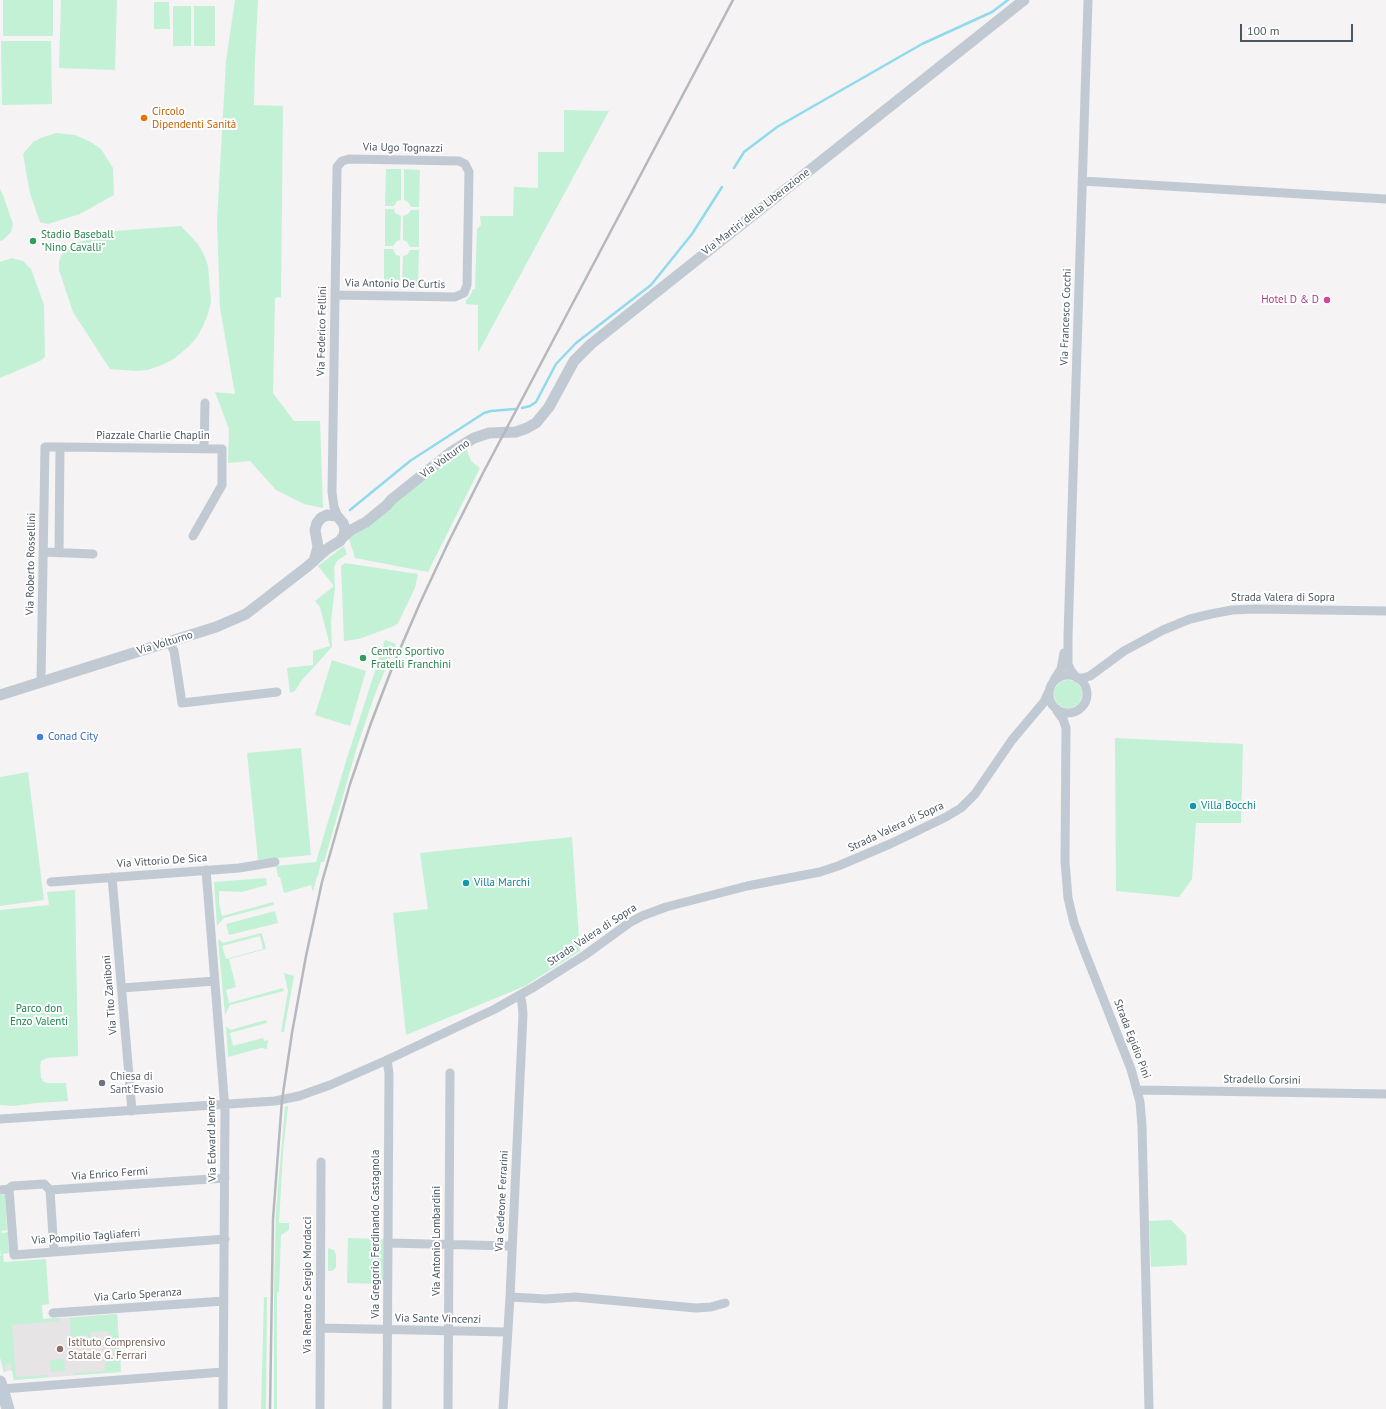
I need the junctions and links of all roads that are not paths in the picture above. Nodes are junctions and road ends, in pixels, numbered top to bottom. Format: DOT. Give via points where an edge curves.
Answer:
graph roads {
  1 [pos="1024,0"];
  2 [pos="1088,0"];
  3 [pos="336,170"];
  4 [pos="1082,181"];
  5 [pos="1386,199"];
  6 [pos="335,295"];
  7 [pos="455,297"];
  8 [pos="205,404"];
  9 [pos="505,433"];
  10 [pos="46,447"];
  11 [pos="60,447"];
  12 [pos="204,449"];
  13 [pos="332,492"];
  14 [pos="391,500"];
  15 [pos="321,518"];
  16 [pos="339,518"];
  17 [pos="193,536"];
  18 [pos="317,536"];
  19 [pos="340,540"];
  20 [pos="44,552"];
  21 [pos="58,553"];
  22 [pos="93,554"];
  23 [pos="314,561"];
  24 [pos="1386,611"];
  25 [pos="1068,634"];
  26 [pos="169,642"];
  27 [pos="1098,670"];
  28 [pos="1077,677"];
  29 [pos="41,681"];
  30 [pos="1053,681"];
  31 [pos="277,692"];
  32 [pos="1048,693"];
  33 [pos="0,695"];
  34 [pos="1087,697"];
  35 [pos="1081,708"];
  36 [pos="1057,711"];
  37 [pos="1032,716"];
  38 [pos="1066,756"];
  39 [pos="275,862"];
  40 [pos="206,870"];
  41 [pos="112,877"];
  42 [pos="51,882"];
  43 [pos="215,981"];
  44 [pos="122,988"];
  45 [pos="520,995"];
  46 [pos="387,1060"];
  47 [pos="450,1073"];
  48 [pos="1138,1090"];
  49 [pos="1386,1094"];
  50 [pos="225,1105"];
  51 [pos="132,1111"];
  52 [pos="0,1120"];
  53 [pos="321,1162"];
  54 [pos="225,1178"];
  55 [pos="5,1190"];
  56 [pos="50,1190"];
  57 [pos="224,1240"];
  58 [pos="388,1243"];
  59 [pos="449,1245"];
  60 [pos="512,1246"];
  61 [pos="54,1252"];
  62 [pos="510,1297"];
  63 [pos="224,1301"];
  64 [pos="725,1303"];
  65 [pos="53,1313"];
  66 [pos="320,1328"];
  67 [pos="388,1330"];
  68 [pos="449,1331"];
  69 [pos="507,1332"];
  70 [pos="223,1372"];
  71 [pos="1,1385"];
  72 [pos="8,1409"];
  73 [pos="223,1409"];
  74 [pos="320,1409"];
  75 [pos="387,1409"];
  76 [pos="448,1409"];
  77 [pos="503,1409"];
  78 [pos="1149,1409"];
  1 -- 9 [label="street, Via Martiri della Liberazione" via="591,344 574,361 539,420 524,430"];
  2 -- 4 [label="street, Via Francesco Cocchi"];
  3 -- 6 [label="street, Via Federico Fellini"];
  3 -- 7 [label="street, Via Ugo Tognazzi" via="345,159 459,160 466,165 469,172 467,287 462,294"];
  4 -- 5 [label="street"];
  4 -- 25 [label="street, Via Francesco Cocchi"];
  6 -- 7 [label="street, Via Antonio De Curtis"];
  6 -- 13 [label="street, Via Federico Fellini"];
  8 -- 12 [label="street"];
  9 -- 14 [label="street, Via Volturno" via="490,433 474,438 451,452"];
  10 -- 11 [label="street, Piazzale Charlie Chaplin"];
  10 -- 20 [label="street, Via Roberto Rossellini"];
  11 -- 12 [label="street, Piazzale Charlie Chaplin"];
  11 -- 21 [label="street"];
  12 -- 17 [label="street, Piazzale Charlie Chaplin" via="222,449 222,485"];
  13 -- 15 [label="street, Via Federico Fellini" via="328,507"];
  13 -- 16 [label="street, Via Federico Fellini"];
  14 -- 16 [label="street, Via Volturno" via="359,521 348,522"];
  14 -- 19 [label="street, Via Volturno" via="388,505"];
  15 -- 16 [label="street, Via Volturno" via="330,515"];
  15 -- 18 [label="street" via="316,526"];
  16 -- 19 [label="street" via="345,529"];
  18 -- 19 [label="street" via="324,543 331,544"];
  18 -- 23 [label="street" via="318,547"];
  19 -- 23 [label="street, Via Volturno"];
  20 -- 21 [label="street"];
  20 -- 29 [label="street, Via Roberto Rossellini"];
  21 -- 22 [label="street"];
  23 -- 26 [label="street, Via Volturno" via="246,614 223,625"];
  24 -- 27 [label="street, Strada Valera di Sopra" via="1222,611 1190,619 1163,630 1124,651"];
  25 -- 28 [label="street, Via Francesco Cocchi" via="1068,664"];
  25 -- 30 [label="street, Via Francesco Cocchi" via="1061,669"];
  26 -- 29 [label="street, Via Volturno"];
  26 -- 31 [label="street" via="174,651 182,703"];
  27 -- 28 [label="street, Strada Valera di Sopra" via="1088,677"];
  27 -- 34 [label="street"];
  28 -- 30 [label="street, Strada Valera di Sopra" via="1065,675"];
  28 -- 34 [label="street" via="1086,688"];
  29 -- 33 [label="street, Via Volturno"];
  30 -- 32 [label="street, Strada Valera di Sopra"];
  32 -- 36 [label="street" via="1049,701"];
  32 -- 37 [label="street, Strada Valera di Sopra"];
  34 -- 35 [label="street"];
  35 -- 36 [label="street, Strada Valera di Sopra" via="1069,714"];
  35 -- 38 [label="street, Strada Egidio Pini" via="1072,722"];
  36 -- 37 [label="street, Strada Valera di Sopra" via="1050,709"];
  36 -- 38 [label="street, Strada Egidio Pini" via="1066,726"];
  37 -- 45 [label="street, Strada Valera di Sopra" via="975,794 962,808 946,817 884,847 820,872 747,886 647,914 629,923 585,955"];
  38 -- 48 [label="street, Strada Egidio Pini" via="1065,861 1068,898 1078,934 1132,1068"];
  39 -- 40 [label="street, Via Vittorio De Sica"];
  40 -- 41 [label="street, Via Vittorio De Sica"];
  40 -- 43 [label="street, Via Edward Jenner"];
  41 -- 42 [label="street, Via Vittorio De Sica"];
  41 -- 44 [label="street, Via Tito Zaniboni"];
  43 -- 44 [label="street"];
  43 -- 50 [label="street, Via Edward Jenner"];
  44 -- 51 [label="street, Via Tito Zaniboni"];
  45 -- 46 [label="street, Strada Valera di Sopra"];
  45 -- 60 [label="street, Via Gedeone Ferrarini" via="523,1011"];
  46 -- 50 [label="street, Strada Valera di Sopra" via="299,1096 275,1102"];
  46 -- 58 [label="street, Via Gregorio Ferdinando Castagnola"];
  47 -- 59 [label="street, Via Antonio Lombardini"];
  48 -- 49 [label="street, Stradello Corsini"];
  48 -- 78 [label="street, Strada Egidio Pini" via="1142,1122"];
  50 -- 51 [label="street, Strada Valera di Sopra"];
  50 -- 54 [label="street, Via Edward Jenner"];
  51 -- 52 [label="street, Strada Valera di Sopra"];
  53 -- 66 [label="street, Via Renato e Sergio Mordacci"];
  54 -- 56 [label="street, Via Enrico Fermi"];
  54 -- 57 [label="street, Via Edward Jenner"];
  55 -- 56 [label="street, Via Enrico Fermi" via="12,1186 44,1184"];
  55 -- 61 [label="street, Via Pompilio Tagliaferri" via="14,1255"];
  56 -- 61 [label="street"];
  57 -- 61 [label="street, Via Pompilio Tagliaferri"];
  57 -- 63 [label="street, Via Edward Jenner"];
  58 -- 59 [label="street"];
  58 -- 67 [label="street, Via Gregorio Ferdinando Castagnola"];
  59 -- 60 [label="street"];
  59 -- 68 [label="street, Via Antonio Lombardini"];
  60 -- 62 [label="street, Via Gedeone Ferrarini"];
  62 -- 64 [label="street" via="575,1297 696,1308"];
  62 -- 69 [label="street, Via Gedeone Ferrarini"];
  63 -- 65 [label="street, Via Carlo Speranza"];
  63 -- 70 [label="street, Via Edward Jenner"];
  66 -- 67 [label="street, Via Sante Vincenzi"];
  66 -- 74 [label="street, Via Renato e Sergio Mordacci"];
  67 -- 68 [label="street, Via Sante Vincenzi"];
  67 -- 75 [label="street, Via Gregorio Ferdinando Castagnola"];
  68 -- 69 [label="street, Via Sante Vincenzi"];
  68 -- 76 [label="street, Via Antonio Lombardini"];
  69 -- 77 [label="street, Via Gedeone Ferrarini"];
  70 -- 71 [label="street"];
  70 -- 73 [label="street, Via Edward Jenner"];
  71 -- 72 [label="main road"];
}
